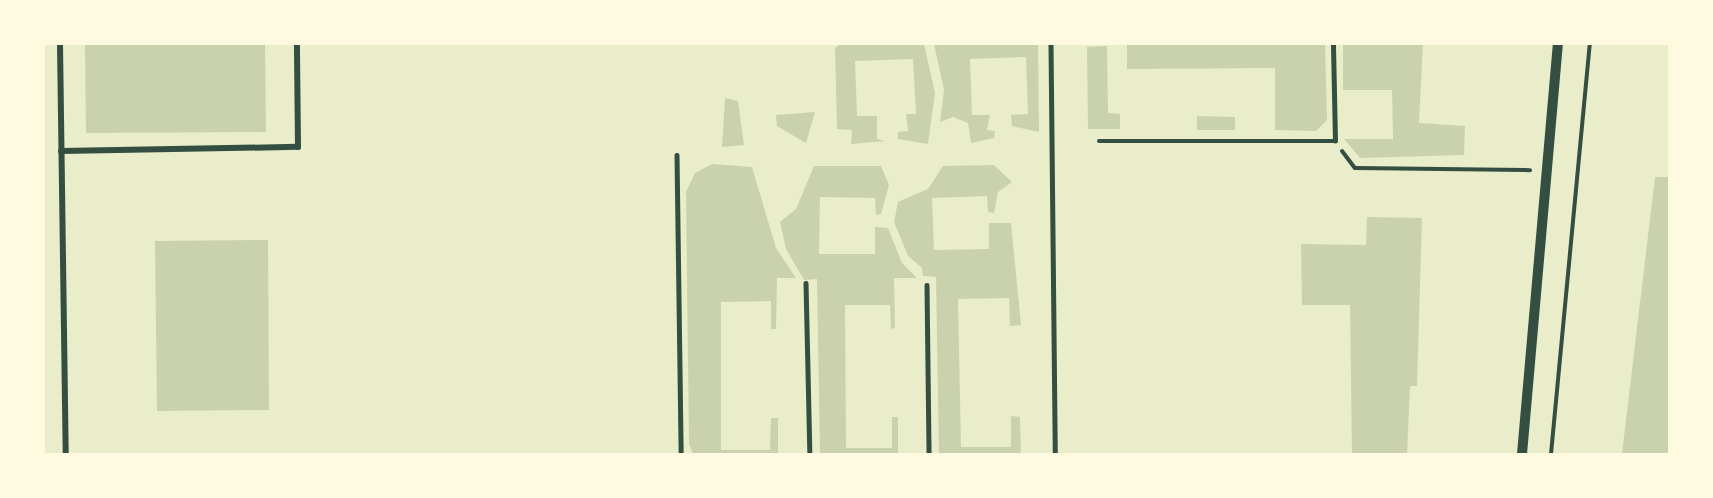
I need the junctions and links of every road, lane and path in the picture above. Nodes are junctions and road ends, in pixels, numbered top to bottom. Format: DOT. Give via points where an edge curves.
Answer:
graph roads {
  1 [pos="60,44"];
  2 [pos="297,44"];
  3 [pos="1051,44"];
  4 [pos="1333,44"];
  5 [pos="1558,44"];
  6 [pos="1590,44"];
  7 [pos="1100,141"];
  8 [pos="1335,141"];
  9 [pos="61,151"];
  10 [pos="677,155"];
  11 [pos="1546,172"];
  12 [pos="806,283"];
  13 [pos="927,285"];
  14 [pos="66,454"];
  15 [pos="681,454"];
  16 [pos="810,454"];
  17 [pos="929,454"];
  18 [pos="1055,454"];
  19 [pos="1522,454"];
  20 [pos="1551,454"];
  1 -- 9 [label="street"];
  2 -- 9 [label="street" via="298,147"];
  3 -- 18 [label="lane"];
  4 -- 8 [label="lane"];
  5 -- 11 [label="street"];
  6 -- 20 [label="path"];
  7 -- 8 [label="lane"];
  8 -- 11 [label="path" via="1354,168 1484,166"];
  9 -- 14 [label="street"];
  10 -- 15 [label="lane"];
  11 -- 19 [label="street"];
  12 -- 16 [label="lane"];
  13 -- 17 [label="lane"];
}
